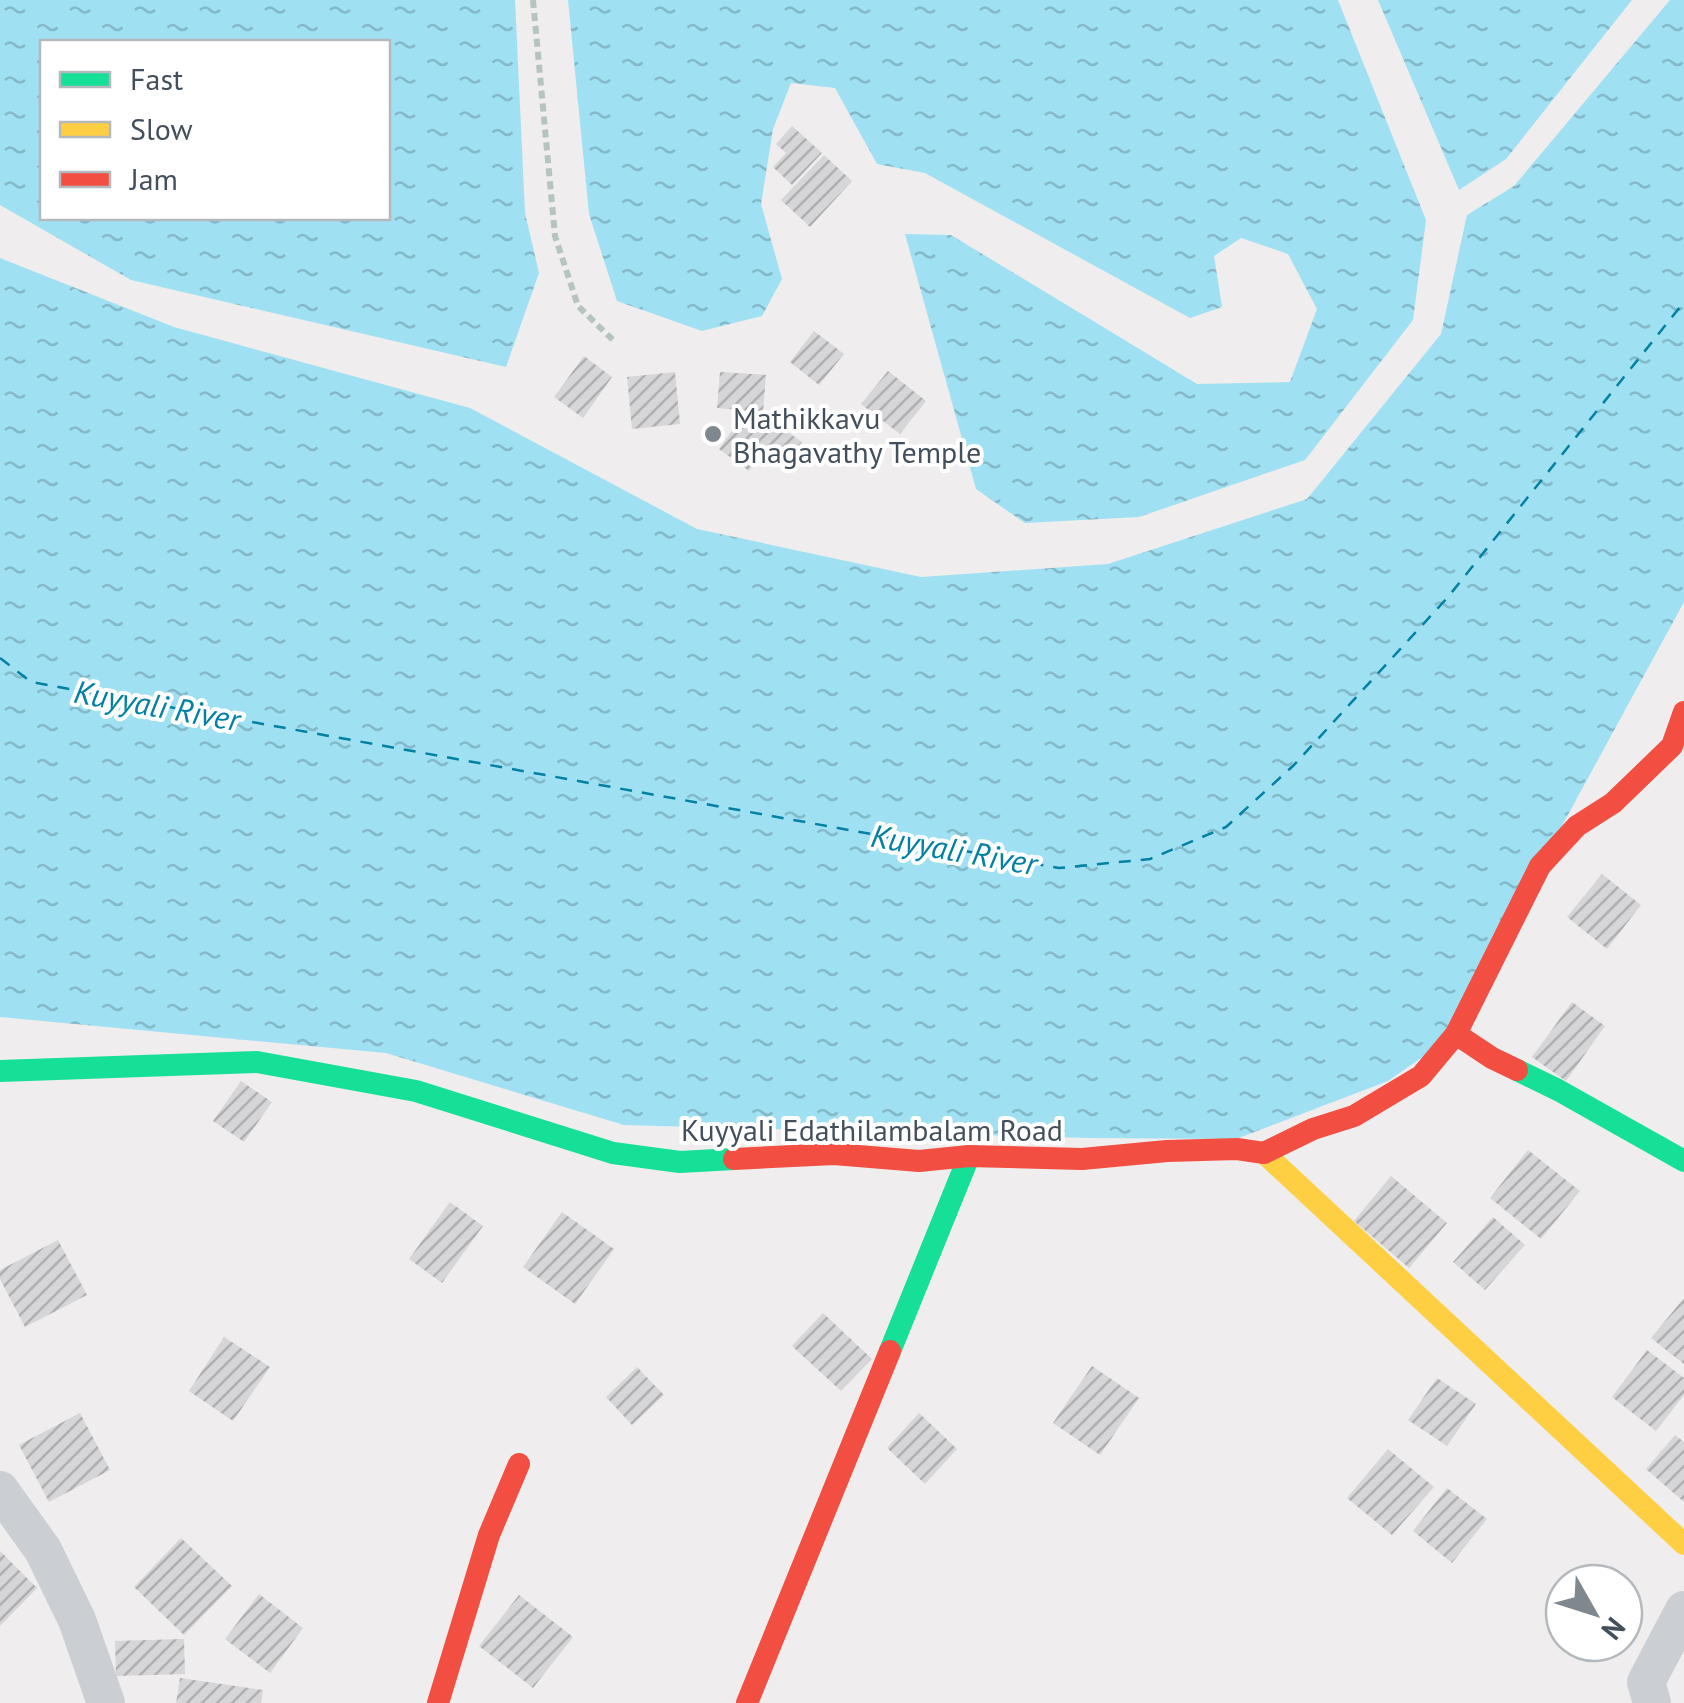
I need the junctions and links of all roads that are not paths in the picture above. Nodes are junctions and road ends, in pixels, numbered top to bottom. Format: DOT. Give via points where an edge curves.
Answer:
graph roads {
  1 [pos="1684,712"];
  2 [pos="1456,1034"];
  3 [pos="0,1071"];
  4 [pos="1264,1153"];
  5 [pos="969,1156"];
  6 [pos="1684,1161"];
  7 [pos="520,1464"];
  8 [pos="0,1490"];
  9 [pos="1684,1544"];
  10 [pos="1684,1610"];
  11 [pos="106,1703"];
  12 [pos="438,1703"];
  13 [pos="747,1703"];
  14 [pos="1652,1703"];
  1 -- 2 [label="street, Kuyyali Edathilambalam Road" via="1672,746 1613,803 1576,826 1540,866"];
  2 -- 4 [label="street, Kuyyali Edathilambalam Road" via="1420,1076 1354,1116"];
  2 -- 6 [label="street"];
  3 -- 5 [label="street, Kuyyali Edathilambalam Road" via="256,1062 416,1091 613,1152 680,1162"];
  4 -- 5 [label="street, Kuyyali Edathilambalam Road"];
  4 -- 9 [label="street"];
  5 -- 13 [label="street"];
  7 -- 12 [label="street" via="489,1534"];
  8 -- 11 [label="street" via="43,1550"];
  10 -- 14 [label="street" via="1646,1682"];
}
